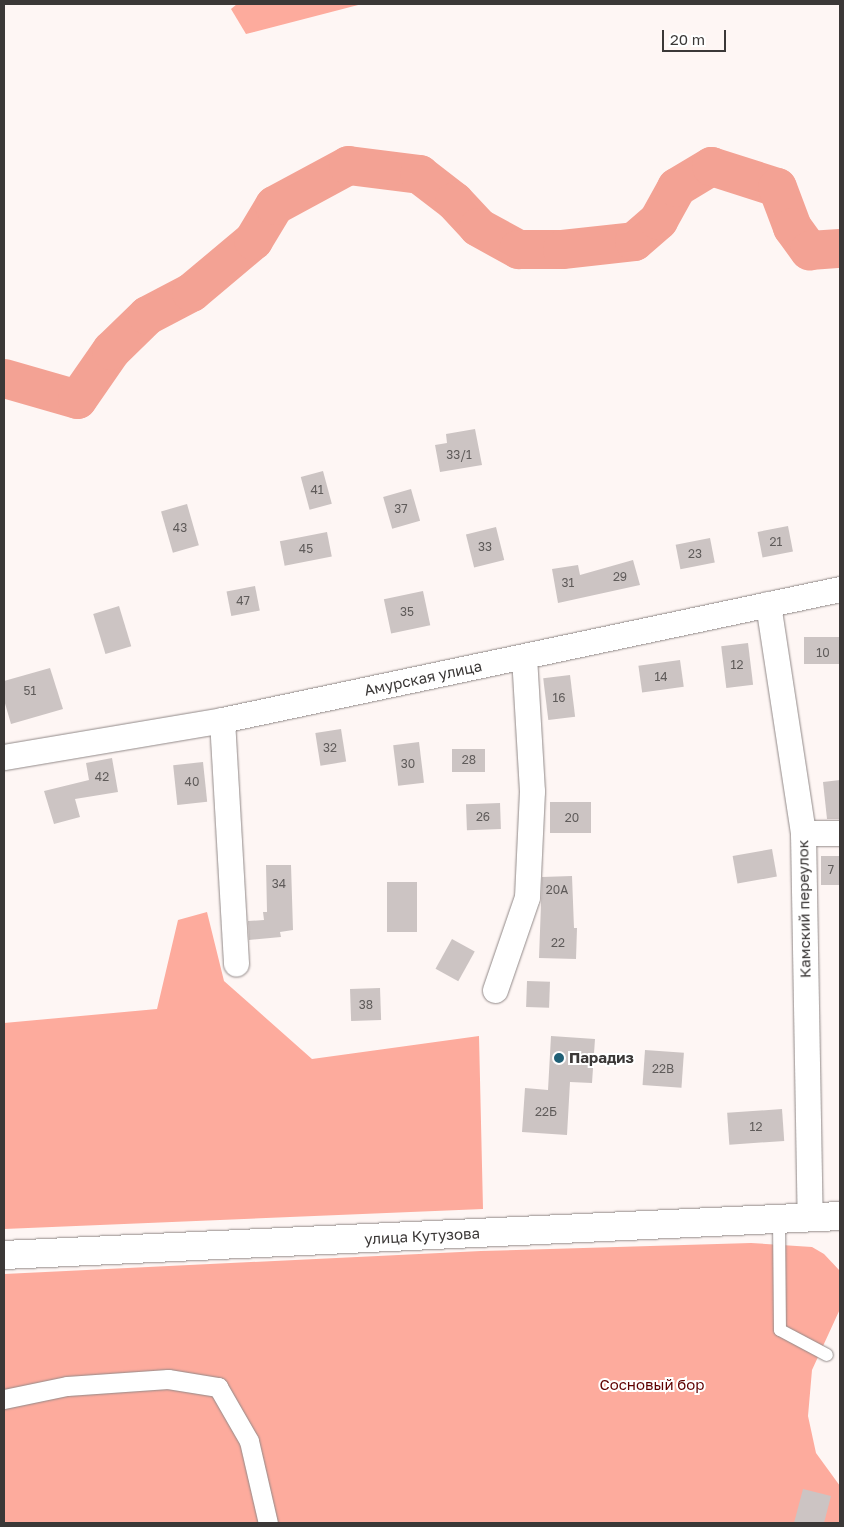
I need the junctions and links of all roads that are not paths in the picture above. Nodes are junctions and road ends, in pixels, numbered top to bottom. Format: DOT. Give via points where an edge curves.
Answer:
graph roads {
  1 [pos="840,589"];
  2 [pos="768,604"];
  3 [pos="524,657"];
  4 [pos="222,720"];
  5 [pos="4,757"];
  6 [pos="840,832"];
  7 [pos="803,833"];
  8 [pos="236,964"];
  9 [pos="495,990"];
  10 [pos="810,1216"];
  11 [pos="840,1216"];
  12 [pos="779,1218"];
  13 [pos="4,1255"];
  14 [pos="827,1355"];
  15 [pos="4,1399"];
  16 [pos="268,1523"];
  1 -- 2 [label="street, Амурская улица"];
  2 -- 3 [label="street, Амурская улица"];
  2 -- 7 [label="street, Камский переулок"];
  3 -- 4 [label="street, Амурская улица"];
  3 -- 9 [label="street" via="532,791 527,897"];
  4 -- 5 [label="street, Амурская улица"];
  4 -- 8 [label="street"];
  6 -- 7 [label="street"];
  7 -- 10 [label="street, Камский переулок"];
  10 -- 11 [label="street, улица Кутузова"];
  10 -- 12 [label="street, улица Кутузова"];
  12 -- 13 [label="street, улица Кутузова"];
  12 -- 14 [label="lane" via="780,1330"];
  15 -- 16 [label="street" via="67,1386 168,1379 218,1387 249,1441"];
}
